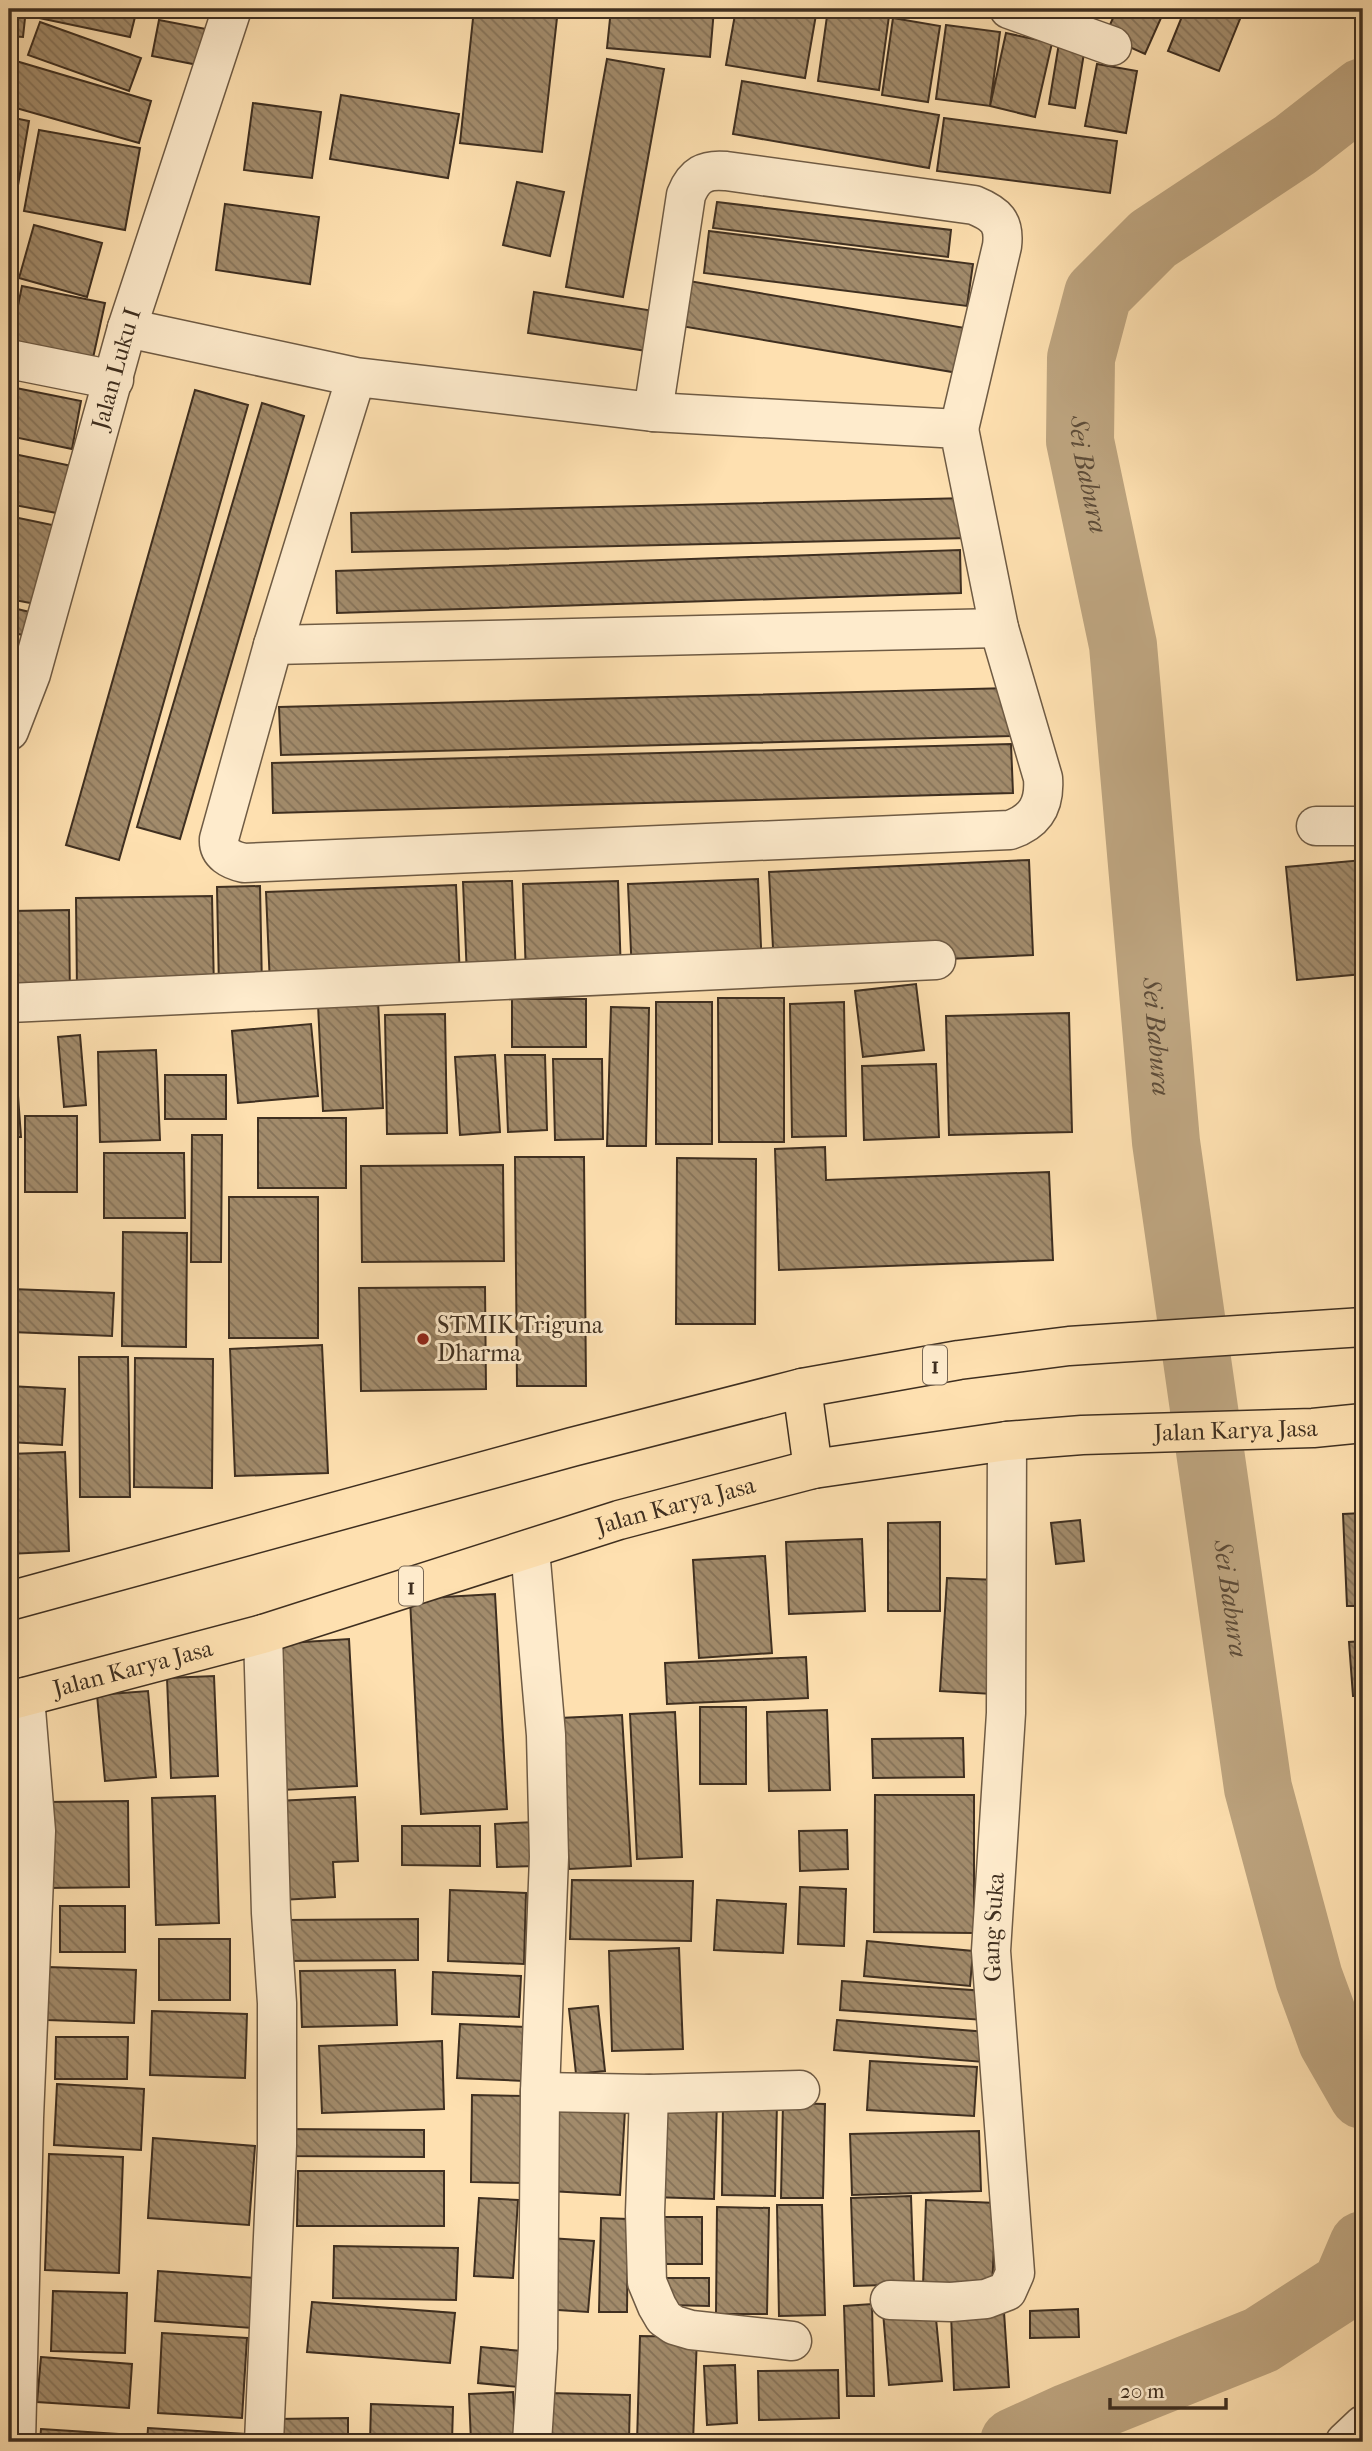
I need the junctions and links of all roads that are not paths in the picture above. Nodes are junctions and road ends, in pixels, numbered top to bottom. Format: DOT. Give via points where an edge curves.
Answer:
graph roads {
  1 [pos="232,9"];
  2 [pos="1009,9"];
  3 [pos="1112,46"];
  4 [pos="127,328"];
  5 [pos="9,359"];
  6 [pos="356,377"];
  7 [pos="114,380"];
  8 [pos="653,412"];
  9 [pos="959,429"];
  10 [pos="999,628"];
  11 [pos="273,645"];
  12 [pos="9,731"];
  13 [pos="1316,826"];
  14 [pos="1363,826"];
  15 [pos="936,960"];
  16 [pos="9,1003"];
  17 [pos="1363,1326"];
  18 [pos="802,1388"];
  19 [pos="1363,1423"];
  20 [pos="1007,1441"];
  21 [pos="813,1469"];
  22 [pos="530,1549"];
  23 [pos="9,1601"];
  24 [pos="263,1634"];
  25 [pos="17,1699"];
  26 [pos="800,2090"];
  27 [pos="540,2092"];
  28 [pos="649,2094"];
  29 [pos="890,2300"];
  30 [pos="792,2341"];
  31 [pos="1363,2425"];
  32 [pos="16,2442"];
  33 [pos="264,2442"];
  34 [pos="532,2442"];
  35 [pos="1345,2442"];
  1 -- 4 [label="street, Jalan Luku I"];
  2 -- 3 [label="street"];
  4 -- 6 [label="street"];
  4 -- 7 [label="street, Jalan Luku I"];
  5 -- 7 [label="street"];
  6 -- 8 [label="street"];
  6 -- 11 [label="street"];
  7 -- 12 [label="street, Jalan Luku I" via="31,674"];
  8 -- 9 [label="street"];
  8 -- 9 [label="street" via="686,195 695,177 715,170 974,205 996,218 1003,233 1002,246"];
  9 -- 10 [label="street"];
  10 -- 11 [label="street"];
  10 -- 11 [label="street" via="1044,789 1035,813 1010,830 244,863 223,853 218,843"];
  13 -- 14 [label="street"];
  15 -- 16 [label="street"];
  17 -- 18 [label="highway, 1" via="1069,1346"];
  18 -- 21 [label="highway"];
  18 -- 23 [label="highway, 1"];
  19 -- 20 [label="highway, Jalan Karya Jasa / 1"];
  20 -- 21 [label="highway, Jalan Karya Jasa / 1"];
  20 -- 29 [label="street, Gang Suka" via="1006,1713 991,1951 1015,2273 1007,2291 986,2299"];
  21 -- 22 [label="highway, Jalan Karya Jasa / 1"];
  22 -- 24 [label="highway, Jalan Karya Jasa / 1"];
  22 -- 27 [label="street" via="546,1735 550,1857"];
  24 -- 25 [label="highway, Jalan Karya Jasa / 1"];
  24 -- 33 [label="street" via="277,2003 277,2146"];
  25 -- 32 [label="street" via="36,1831"];
  26 -- 28 [label="street"];
  27 -- 28 [label="street"];
  27 -- 34 [label="street" via="538,2348"];
  28 -- 30 [label="street" via="648,2282 664,2318 691,2330"];
  31 -- 35 [label="street"];
}
